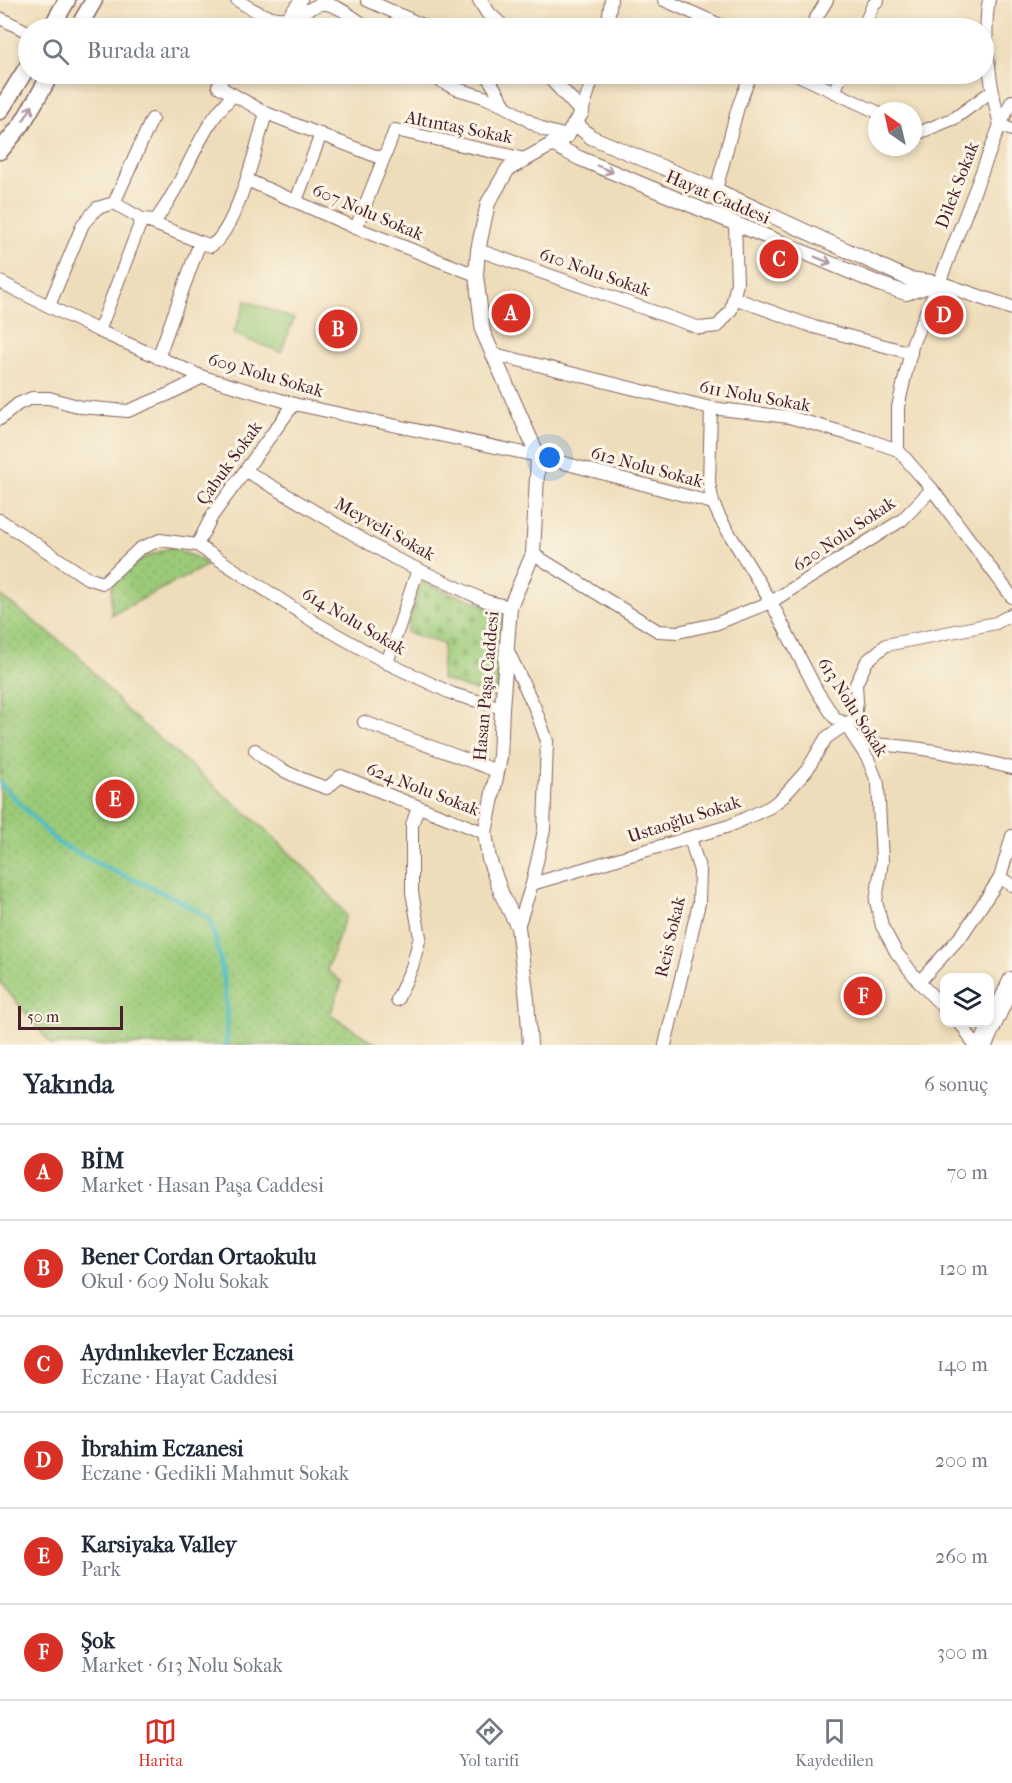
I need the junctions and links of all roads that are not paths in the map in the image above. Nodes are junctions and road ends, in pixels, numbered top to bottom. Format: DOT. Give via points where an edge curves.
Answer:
graph roads {
  1 [pos="67,0"];
  2 [pos="94,0"];
  3 [pos="237,0"];
  4 [pos="301,0"];
  5 [pos="367,0"];
  6 [pos="480,0"];
  7 [pos="611,0"];
  8 [pos="664,0"];
  9 [pos="827,0"];
  10 [pos="878,0"];
  11 [pos="989,0"];
  12 [pos="0,18"];
  13 [pos="57,18"];
  14 [pos="84,18"];
  15 [pos="273,18"];
  16 [pos="287,18"];
  17 [pos="353,18"];
  18 [pos="407,18"];
  19 [pos="493,18"];
  20 [pos="608,18"];
  21 [pos="704,18"];
  22 [pos="816,18"];
  23 [pos="867,18"];
  24 [pos="986,18"];
  25 [pos="18,27"];
  26 [pos="18,82"];
  27 [pos="45,84"];
  28 [pos="219,84"];
  29 [pos="446,84"];
  30 [pos="492,84"];
  31 [pos="554,84"];
  32 [pos="590,84"];
  33 [pos="747,84"];
  34 [pos="817,84"];
  35 [pos="838,84"];
  36 [pos="991,84"];
  37 [pos="992,91"];
  38 [pos="834,92"];
  39 [pos="234,95"];
  40 [pos="1012,101"];
  41 [pos="506,107"];
  42 [pos="868,108"];
  43 [pos="0,111"];
  44 [pos="266,113"];
  45 [pos="578,117"];
  46 [pos="152,120"];
  47 [pos="1006,127"];
  48 [pos="922,132"];
  49 [pos="321,134"];
  50 [pos="567,136"];
  51 [pos="552,144"];
  52 [pos="0,151"];
  53 [pos="383,159"];
  54 [pos="525,159"];
  55 [pos="247,180"];
  56 [pos="716,190"];
  57 [pos="296,201"];
  58 [pos="114,203"];
  59 [pos="142,219"];
  60 [pos="735,224"];
  61 [pos="356,228"];
  62 [pos="200,242"];
  63 [pos="478,250"];
  64 [pos="476,275"];
  65 [pos="939,283"];
  66 [pos="2,287"];
  67 [pos="734,298"];
  68 [pos="49,306"];
  69 [pos="1012,308"];
  70 [pos="99,331"];
  71 [pos="911,353"];
  72 [pos="494,354"];
  73 [pos="158,358"];
  74 [pos="203,377"];
  75 [pos="294,404"];
  76 [pos="711,408"];
  77 [pos="0,419"];
  78 [pos="898,450"];
  79 [pos="537,456"];
  80 [pos="246,471"];
  81 [pos="932,489"];
  82 [pos="713,503"];
  83 [pos="0,520"];
  84 [pos="197,545"];
  85 [pos="533,554"];
  86 [pos="418,569"];
  87 [pos="1012,597"];
  88 [pos="771,602"];
  89 [pos="510,607"];
  90 [pos="1012,614"];
  91 [pos="507,649"];
  92 [pos="387,663"];
  93 [pos="502,708"];
  94 [pos="364,722"];
  95 [pos="845,724"];
  96 [pos="859,744"];
  97 [pos="255,750"];
  98 [pos="1012,768"];
  99 [pos="497,771"];
  100 [pos="418,807"];
  101 [pos="485,833"];
  102 [pos="1012,836"];
  103 [pos="690,838"];
  104 [pos="1000,878"];
  105 [pos="532,884"];
  106 [pos="1012,885"];
  107 [pos="518,927"];
  108 [pos="1012,981"];
  109 [pos="919,982"];
  110 [pos="397,1000"];
  111 [pos="940,1003"];
  112 [pos="996,1017"];
  113 [pos="963,1027"];
  114 [pos="530,1045"];
  115 [pos="664,1045"];
  116 [pos="974,1045"];
  117 [pos="983,1045"];
  118 [pos="999,1045"];
  1 -- 13 [label="main road"];
  2 -- 14 [label="main road"];
  3 -- 15 [label="street" via="258,14"];
  4 -- 16 [label="street"];
  5 -- 18 [label="street"];
  6 -- 19 [label="street"];
  7 -- 20 [label="street"];
  8 -- 21 [label="street"];
  9 -- 22 [label="street"];
  10 -- 23 [label="street"];
  11 -- 24 [label="street"];
  12 -- 25 [label="street"];
  16 -- 17 [label="street" via="321,3 331,4"];
  26 -- 43 [label="main road"];
  52 -- 27 [label="main road, one-way" via="22,124"];
  28 -- 39 [label="street"];
  29 -- 41 [label="street"];
  30 -- 41 [label="street"];
  31 -- 45 [label="street"];
  32 -- 45 [label="street"];
  33 -- 56 [label="street"];
  34 -- 38 [label="street"];
  35 -- 38 [label="street"];
  36 -- 37 [label="street"];
  37 -- 47 [label="street"];
  37 -- 48 [label="street" via="955,117"];
  38 -- 42 [label="street"];
  39 -- 44 [label="street"];
  39 -- 59 [label="street" via="209,124 156,220"];
  40 -- 47 [label="street, Dilek Sokak"];
  41 -- 50 [label="street" via="544,130"];
  44 -- 49 [label="street"];
  44 -- 55 [label="street"];
  45 -- 50 [label="street"];
  45 -- 56 [label="street, Hayat Caddesi" via="591,137"];
  46 -- 58 [label="street"];
  47 -- 65 [label="street, Dilek Sokak"];
  49 -- 53 [label="street"];
  49 -- 57 [label="street"];
  50 -- 51 [label="street, Hasan Paşa Caddesi"];
  51 -- 54 [label="street, Hasan Paşa Caddesi"];
  51 -- 60 [label="street, Hayat Caddesi, one-way"];
  53 -- 54 [label="street, Altıntaş Sokak" via="395,130"];
  53 -- 61 [label="street"];
  54 -- 63 [label="street, Hasan Paşa Caddesi" via="508,169 488,203"];
  55 -- 57 [label="street, 607 Nolu Sokak"];
  55 -- 62 [label="street" via="220,241 211,246"];
  56 -- 65 [label="street, Hayat Caddesi" via="909,279"];
  57 -- 61 [label="street, 607 Nolu Sokak"];
  58 -- 59 [label="street"];
  58 -- 68 [label="street" via="97,208 83,224"];
  59 -- 62 [label="street"];
  59 -- 70 [label="street"];
  60 -- 65 [label="street, Hayat Caddesi, one-way" via="906,293"];
  60 -- 67 [label="street"];
  61 -- 64 [label="street, 607 Nolu Sokak"];
  62 -- 73 [label="street"];
  63 -- 64 [label="street, Hasan Paşa Caddesi"];
  63 -- 67 [label="street, 610 Nolu Sokak" via="700,328 718,326 731,310"];
  64 -- 72 [label="street, Hasan Paşa Caddesi" via="483,332"];
  65 -- 69 [label="street, Hayat Caddesi"];
  65 -- 71 [label="street, Dilek Sokak"];
  66 -- 68 [label="street, 609 Nolu Sokak"];
  67 -- 71 [label="street" via="814,327"];
  68 -- 70 [label="street, 609 Nolu Sokak"];
  70 -- 73 [label="street, 609 Nolu Sokak"];
  71 -- 78 [label="street, Dilek Sokak" via="898,407"];
  72 -- 76 [label="street, 611 Nolu Sokak"];
  72 -- 79 [label="street, Hasan Paşa Caddesi"];
  73 -- 74 [label="street, 609 Nolu Sokak"];
  74 -- 75 [label="street, 609 Nolu Sokak"];
  74 -- 77 [label="street" via="128,411 32,398"];
  75 -- 79 [label="street, 609 Nolu Sokak"];
  75 -- 80 [label="street, Çabuk Sokak"];
  76 -- 78 [label="street, 611 Nolu Sokak" via="789,417"];
  76 -- 82 [label="street" via="709,483"];
  78 -- 81 [label="street, 611 Nolu Sokak"];
  79 -- 82 [label="street, 612 Nolu Sokak"];
  79 -- 85 [label="street, Hasan Paşa Caddesi"];
  80 -- 84 [label="street, Çabuk Sokak" via="212,516"];
  80 -- 86 [label="street, Meyveli Sokak"];
  81 -- 87 [label="street, 611 Nolu Sokak"];
  81 -- 88 [label="street, 620 Nolu Sokak" via="902,520"];
  82 -- 88 [label="street, 613 Nolu Sokak"];
  83 -- 84 [label="street" via="87,578 103,583 139,549 160,540"];
  84 -- 92 [label="street, 614 Nolu Sokak" via="316,623"];
  85 -- 88 [label="street" via="658,631 678,633 715,624"];
  85 -- 89 [label="street, Hasan Paşa Caddesi"];
  86 -- 89 [label="street, Meyveli Sokak" via="486,601"];
  86 -- 92 [label="street"];
  88 -- 95 [label="street, 613 Nolu Sokak" via="818,692 834,717"];
  89 -- 91 [label="street, Hasan Paşa Caddesi"];
  90 -- 95 [label="street, Ustaoğlu Sokak" via="996,623 886,645 867,661 856,684 855,718"];
  91 -- 93 [label="street, Hasan Paşa Caddesi"];
  91 -- 105 [label="street" via="547,741 544,830"];
  92 -- 93 [label="street, 614 Nolu Sokak" via="453,694"];
  93 -- 99 [label="street, Hasan Paşa Caddesi"];
  94 -- 99 [label="street"];
  95 -- 96 [label="street, 613 Nolu Sokak"];
  95 -- 103 [label="street, Ustaoğlu Sokak" via="826,738 807,770 770,807"];
  96 -- 98 [label="street" via="887,744 968,756"];
  96 -- 109 [label="street, 613 Nolu Sokak" via="878,784 882,861 876,901 882,926"];
  97 -- 100 [label="street, 624 Nolu Sokak" via="306,781 327,788 341,776"];
  99 -- 101 [label="street, Hasan Paşa Caddesi"];
  100 -- 101 [label="street, 624 Nolu Sokak"];
  100 -- 110 [label="street" via="412,825 412,892 420,937"];
  101 -- 107 [label="street, Hasan Paşa Caddesi" via="489,859"];
  102 -- 104 [label="street"];
  103 -- 105 [label="street, Ustaoğlu Sokak"];
  103 -- 115 [label="street, Reis Sokak" via="700,871 699,903"];
  104 -- 106 [label="street"];
  104 -- 109 [label="street" via="962,935"];
  105 -- 107 [label="street"];
  107 -- 114 [label="street, Hasan Paşa Caddesi"];
  108 -- 112 [label="main road"];
  109 -- 111 [label="street, 613 Nolu Sokak"];
  112 -- 117 [label="main road"];
  112 -- 118 [label="main road"];
  113 -- 116 [label="street"];
}
